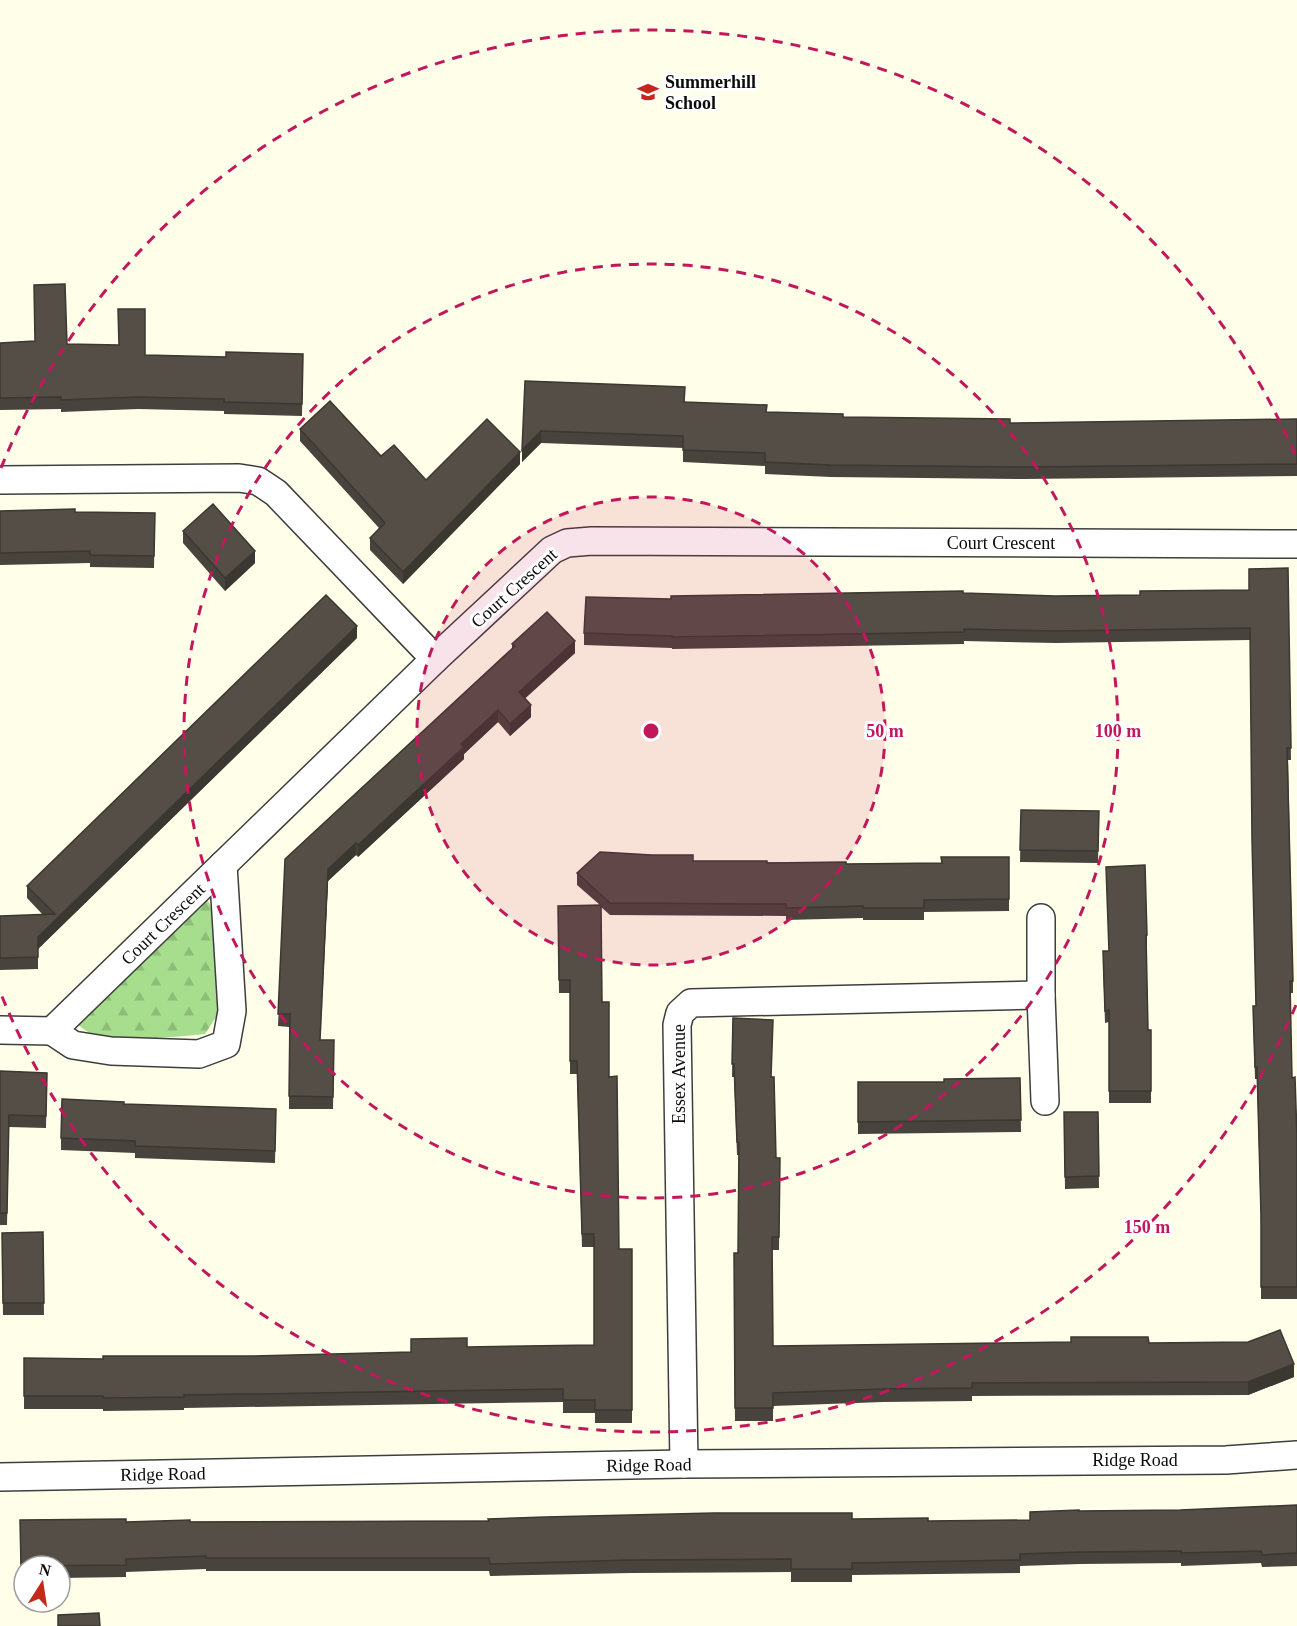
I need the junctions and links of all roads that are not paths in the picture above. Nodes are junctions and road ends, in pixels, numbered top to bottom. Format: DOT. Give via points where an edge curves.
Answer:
graph roads {
  1 [pos="0,480"];
  2 [pos="1297,544"];
  3 [pos="435,659"];
  4 [pos="223,865"];
  5 [pos="1041,918"];
  6 [pos="1041,995"];
  7 [pos="0,1030"];
  8 [pos="52,1031"];
  9 [pos="1045,1101"];
  10 [pos="1297,1455"];
  11 [pos="684,1464"];
  12 [pos="0,1477"];
  1 -- 3 [label="street" via="258,481 276,493"];
  2 -- 3 [label="street, Court Crescent" via="567,543 552,550"];
  3 -- 4 [label="street, Court Crescent"];
  4 -- 8 [label="street, Court Crescent"];
  4 -- 8 [label="street" via="232,1011 226,1044 199,1054 111,1051 73,1045"];
  5 -- 6 [label="street"];
  6 -- 9 [label="street"];
  6 -- 11 [label="street, Essex Avenue" via="691,1003 680,1012 677,1025"];
  7 -- 8 [label="street"];
  10 -- 11 [label="street, Ridge Road" via="1226,1460"];
  11 -- 12 [label="street, Ridge Road"];
}
